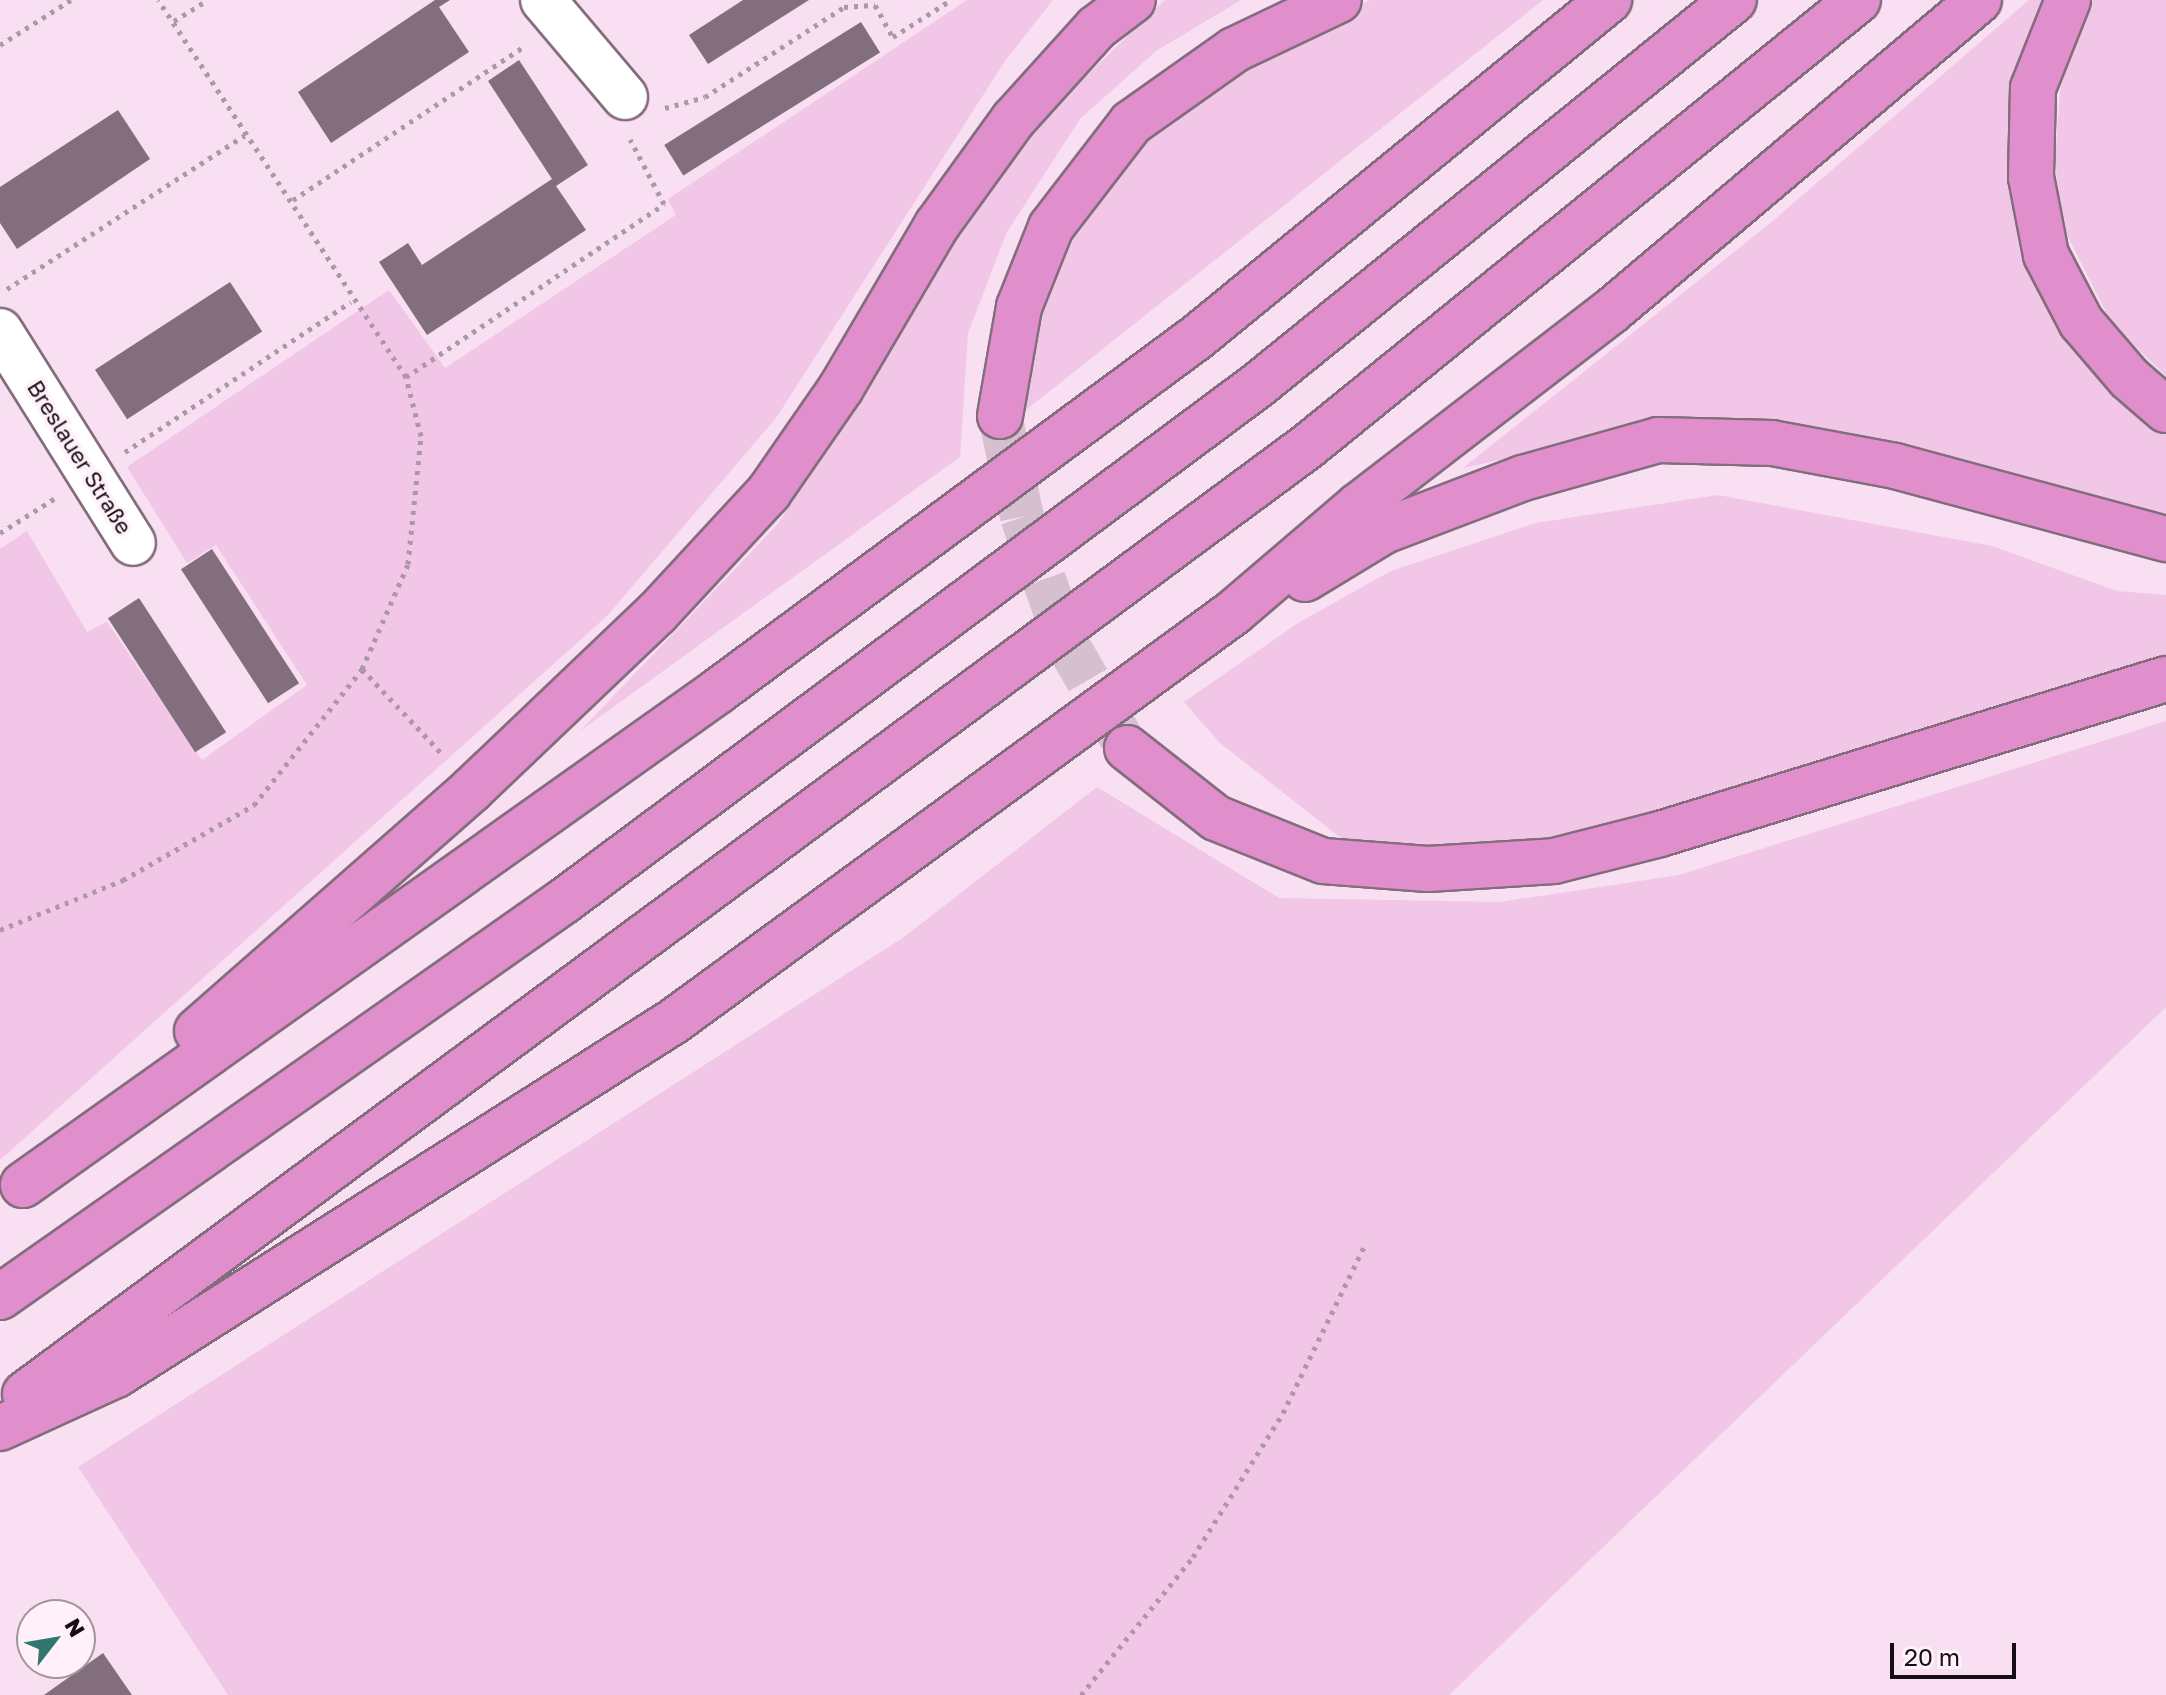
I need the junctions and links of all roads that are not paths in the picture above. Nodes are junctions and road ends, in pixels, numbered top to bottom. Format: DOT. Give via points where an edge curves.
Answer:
graph roads {
  1 [pos="1133,0"];
  2 [pos="1339,0"];
  3 [pos="1609,0"];
  4 [pos="1734,0"];
  5 [pos="1858,0"];
  6 [pos="1979,0"];
  7 [pos="2068,0"];
  8 [pos="551,12"];
  9 [pos="625,97"];
  10 [pos="0,331"];
  11 [pos="2166,410"];
  12 [pos="1000,416"];
  13 [pos="2166,539"];
  14 [pos="133,543"];
  15 [pos="1234,612"];
  16 [pos="2166,679"];
  17 [pos="1127,748"];
  18 [pos="12,1194"];
  19 [pos="0,1297"];
  20 [pos="0,1411"];
  21 [pos="0,1428"];
  1 -- 18 [label="highway" via="1096,28 1013,120 937,225 841,388 769,492 657,613 471,790"];
  2 -- 12 [label="highway" via="1234,50 1131,123 1051,227 1019,307"];
  3 -- 18 [label="highway" via="1196,338 718,691"];
  4 -- 19 [label="highway" via="1258,385 564,901"];
  5 -- 20 [label="highway" via="1308,446 190,1278"];
  6 -- 15 [label="highway" via="1610,312 1358,506"];
  7 -- 11 [label="highway" via="2033,88 2031,177 2046,255 2081,322 2129,378"];
  8 -- 9 [label="street"];
  10 -- 14 [label="street, Breslauer Straße" via="94,473"];
  13 -- 15 [label="highway" via="1895,466 1772,443 1658,440 1523,478 1384,531 1305,579"];
  15 -- 21 [label="highway" via="674,1021 116,1375"];
  16 -- 17 [label="highway" via="1660,834 1523,863 1428,869 1323,861 1216,818"];
}
